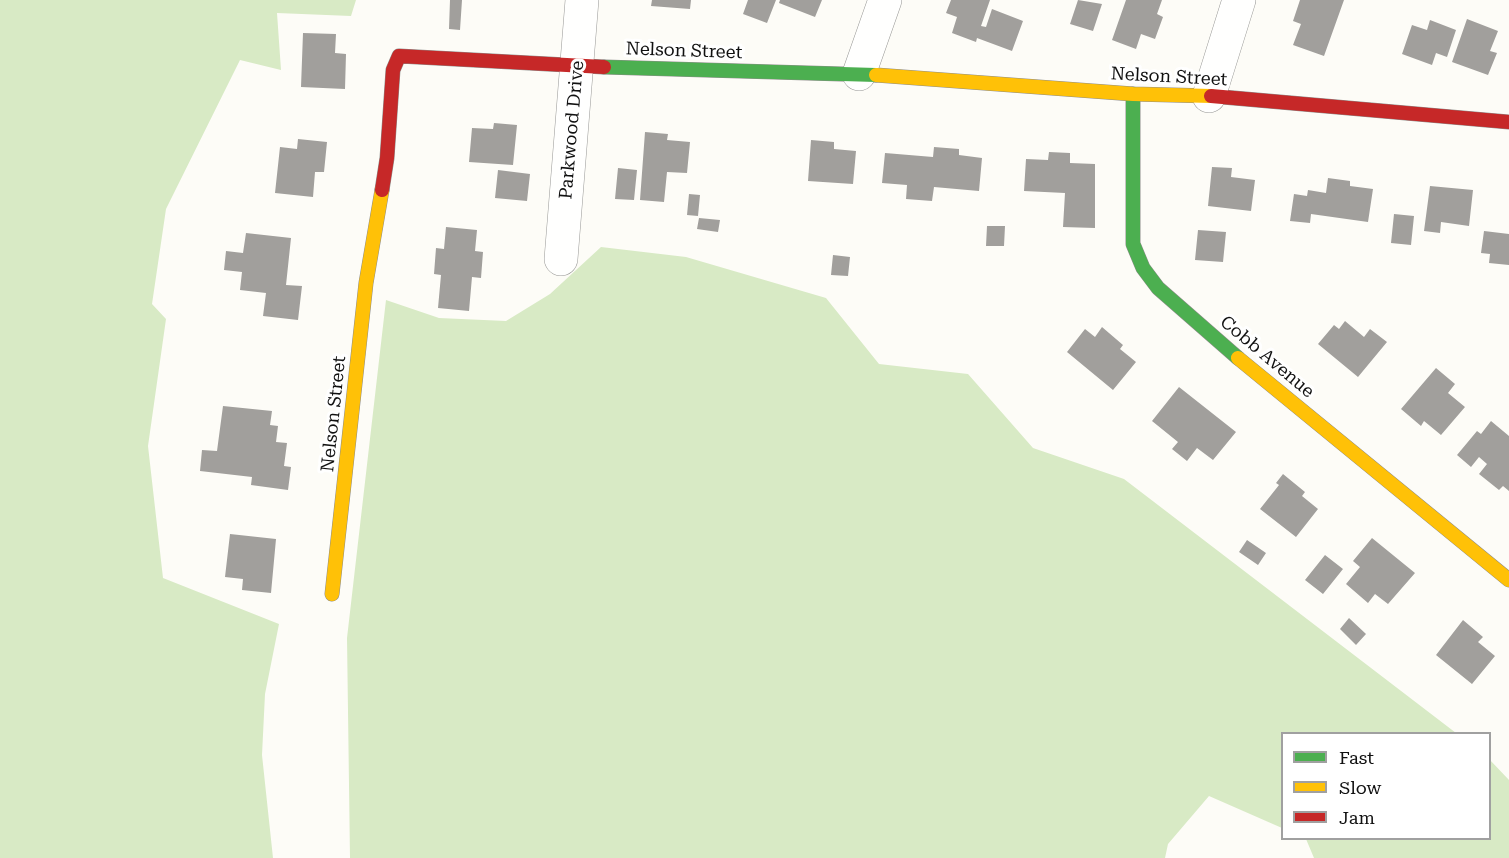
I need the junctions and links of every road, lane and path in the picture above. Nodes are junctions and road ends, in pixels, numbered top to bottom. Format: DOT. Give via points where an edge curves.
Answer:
graph roads {
  1 [pos="582,0"];
  2 [pos="885,0"];
  3 [pos="1239,0"];
  4 [pos="578,66"];
  5 [pos="860,74"];
  6 [pos="1133,94"];
  7 [pos="1209,96"];
  8 [pos="1509,122"];
  9 [pos="561,259"];
  10 [pos="1509,580"];
  11 [pos="332,594"];
  1 -- 4 [label="street, Parkwood Drive"];
  2 -- 5 [label="street"];
  3 -- 7 [label="street"];
  4 -- 5 [label="street, Nelson Street"];
  4 -- 9 [label="street, Parkwood Drive"];
  4 -- 11 [label="street, Nelson Street" via="399,56 393,70 387,158 366,283"];
  5 -- 6 [label="street, Nelson Street"];
  6 -- 7 [label="street, Nelson Street"];
  6 -- 10 [label="street, Cobb Avenue" via="1133,244 1143,268 1158,288"];
  7 -- 8 [label="street, Nelson Street"];
}
